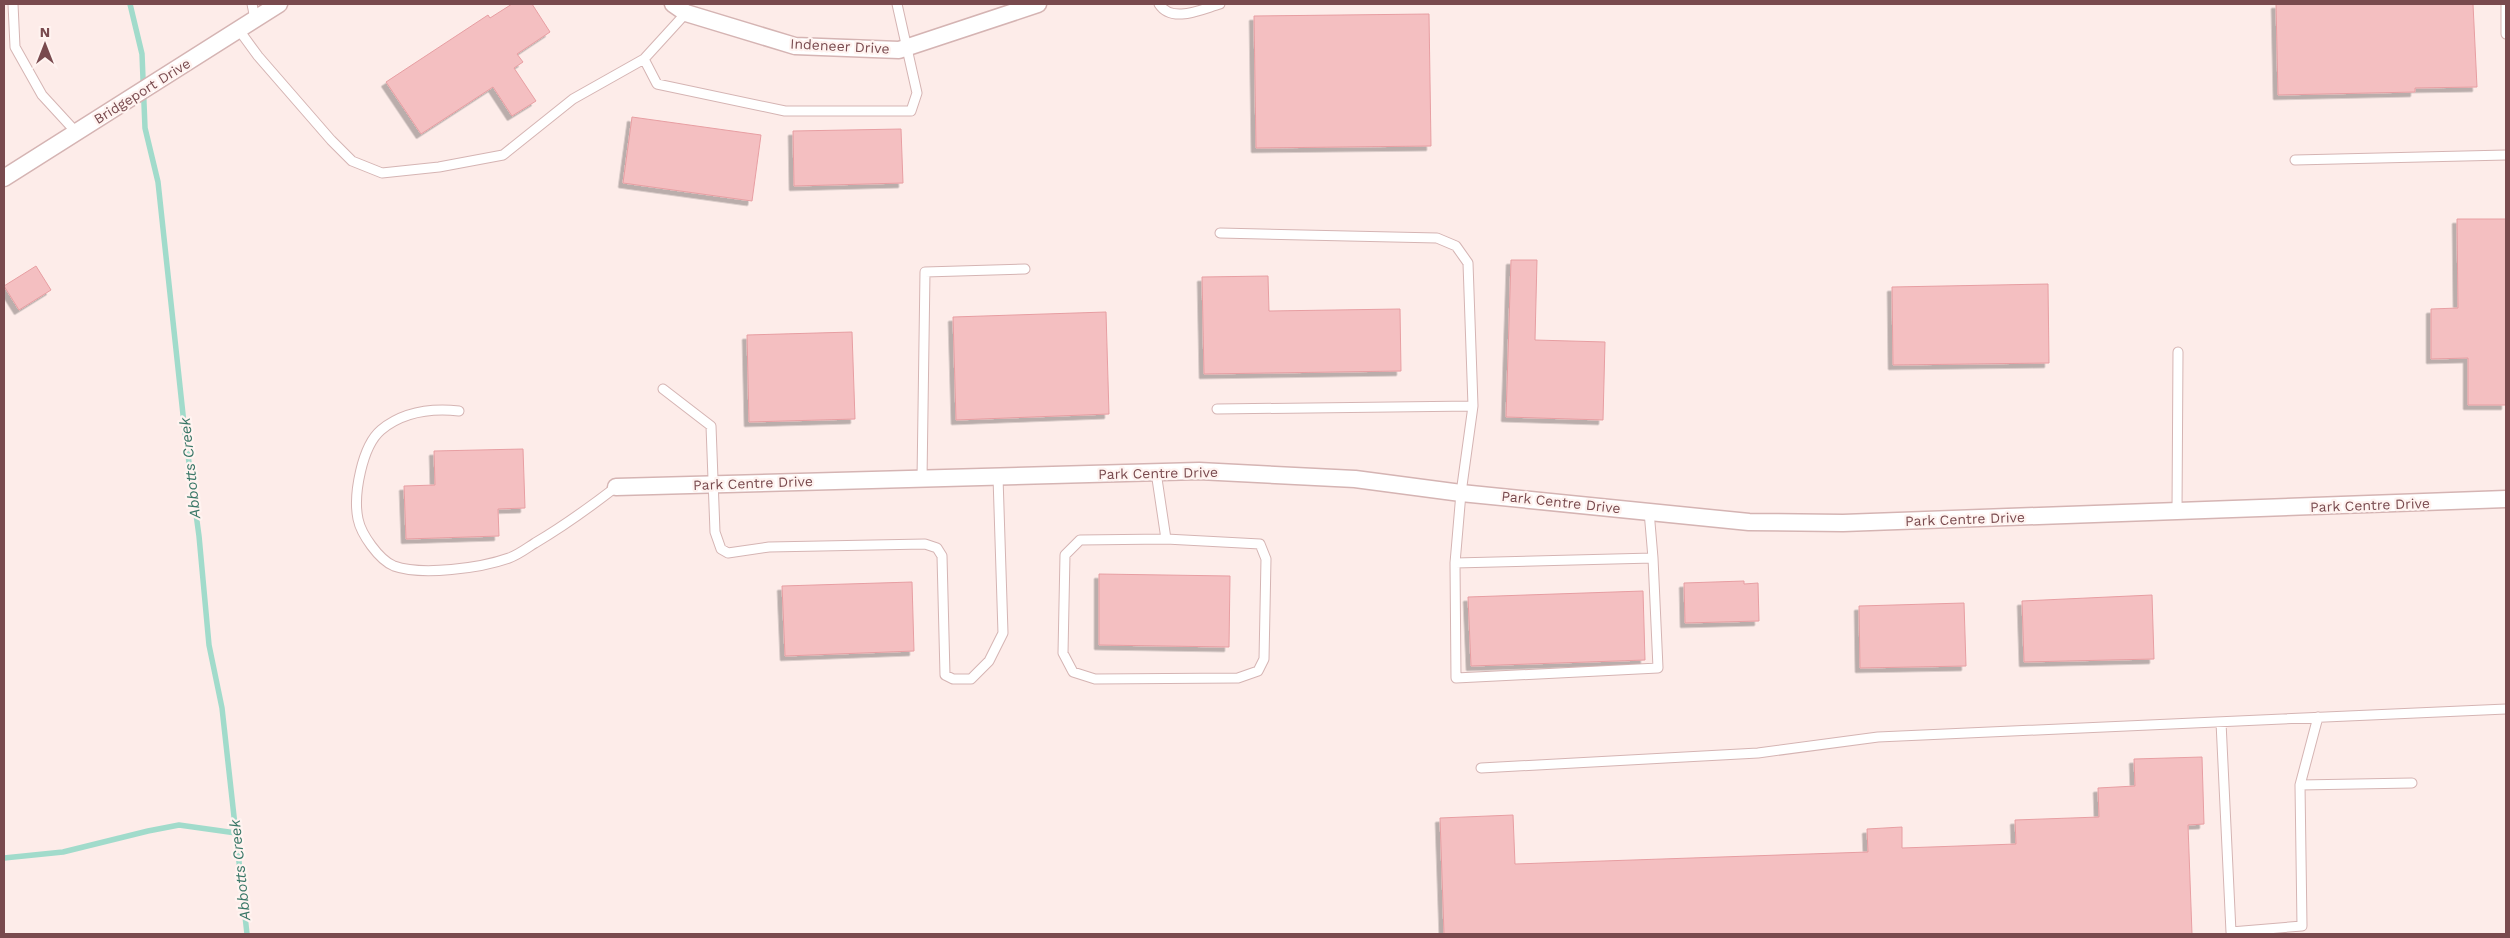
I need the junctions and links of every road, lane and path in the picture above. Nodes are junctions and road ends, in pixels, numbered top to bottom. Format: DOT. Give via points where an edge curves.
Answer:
graph roads {
  1 [pos="13,4"];
  2 [pos="279,4"];
  3 [pos="672,4"];
  4 [pos="897,4"];
  5 [pos="1038,4"];
  6 [pos="1159,4"];
  7 [pos="1220,4"];
  8 [pos="2506,4"];
  9 [pos="254,11"];
  10 [pos="686,13"];
  11 [pos="239,30"];
  12 [pos="2506,34"];
  13 [pos="908,47"];
  14 [pos="644,59"];
  15 [pos="76,132"];
  16 [pos="2506,155"];
  17 [pos="2295,160"];
  18 [pos="4,178"];
  19 [pos="1220,233"];
  20 [pos="1025,269"];
  21 [pos="2178,352"];
  22 [pos="663,389"];
  23 [pos="1473,406"];
  24 [pos="1217,409"];
  25 [pos="459,411"];
  26 [pos="1156,472"];
  27 [pos="998,477"];
  28 [pos="922,479"];
  29 [pos="714,484"];
  30 [pos="616,487"];
  31 [pos="1461,493"];
  32 [pos="2506,499"];
  33 [pos="1649,511"];
  34 [pos="2177,512"];
  35 [pos="1166,539"];
  36 [pos="1653,558"];
  37 [pos="1455,563"];
  38 [pos="2506,709"];
  39 [pos="2318,717"];
  40 [pos="2221,722"];
  41 [pos="1481,768"];
  42 [pos="2412,783"];
  43 [pos="2300,785"];
  44 [pos="2302,930"];
  1 -- 15 [label="lane" via="15,47 42,95"];
  2 -- 9 [label="street, Bridgeport Drive"];
  3 -- 10 [label="street, Indeneer Drive"];
  4 -- 13 [label="lane"];
  5 -- 13 [label="street, Indeneer Drive"];
  6 -- 7 [label="lane" via="1171,14"];
  8 -- 12 [label="lane"];
  9 -- 11 [label="street, Bridgeport Drive"];
  10 -- 13 [label="street, Indeneer Drive" via="795,46 900,50"];
  10 -- 14 [label="lane"];
  11 -- 14 [label="lane" via="331,140 352,160 382,173 438,168 503,155 573,99"];
  11 -- 15 [label="street, Bridgeport Drive"];
  13 -- 14 [label="lane" via="917,94 910,111 785,111 657,84"];
  15 -- 18 [label="street, Bridgeport Drive"];
  16 -- 17 [label="lane"];
  19 -- 23 [label="lane" via="1437,238 1456,246 1468,263"];
  20 -- 28 [label="lane" via="925,272"];
  21 -- 34 [label="lane"];
  22 -- 29 [label="lane" via="711,426"];
  23 -- 24 [label="lane"];
  23 -- 31 [label="lane"];
  25 -- 30 [label="lane" via="435,408 409,414 380,430 365,452 358,484 358,519 369,544 392,565 421,571 474,566 510,558 576,518"];
  26 -- 27 [label="street, Park Centre Drive"];
  26 -- 31 [label="street, Park Centre Drive" via="1200,471 1355,479"];
  26 -- 35 [label="lane"];
  27 -- 28 [label="street, Park Centre Drive"];
  27 -- 29 [label="lane" via="1003,633 988,662 971,679 953,680 945,675 942,556 937,548 925,544 769,547 728,553 717,542"];
  28 -- 29 [label="street, Park Centre Drive"];
  29 -- 30 [label="street, Park Centre Drive"];
  31 -- 33 [label="street, Park Centre Drive"];
  31 -- 37 [label="lane"];
  32 -- 34 [label="street, Park Centre Drive"];
  33 -- 34 [label="street, Park Centre Drive" via="1749,522 1843,523"];
  33 -- 36 [label="lane"];
  35 -- 35 [label="lane" via="1080,540 1065,554 1064,653 1074,672 1104,679 1238,678 1258,671 1264,659 1266,559 1260,544"];
  36 -- 37 [label="lane"];
  36 -- 37 [label="lane" via="1658,668 1456,678"];
  38 -- 39 [label="lane"];
  39 -- 40 [label="lane"];
  39 -- 43 [label="lane"];
  40 -- 41 [label="lane" via="1878,737 1758,752"];
  40 -- 44 [label="lane" via="2231,932"];
  42 -- 43 [label="lane"];
  43 -- 44 [label="lane"];
}
